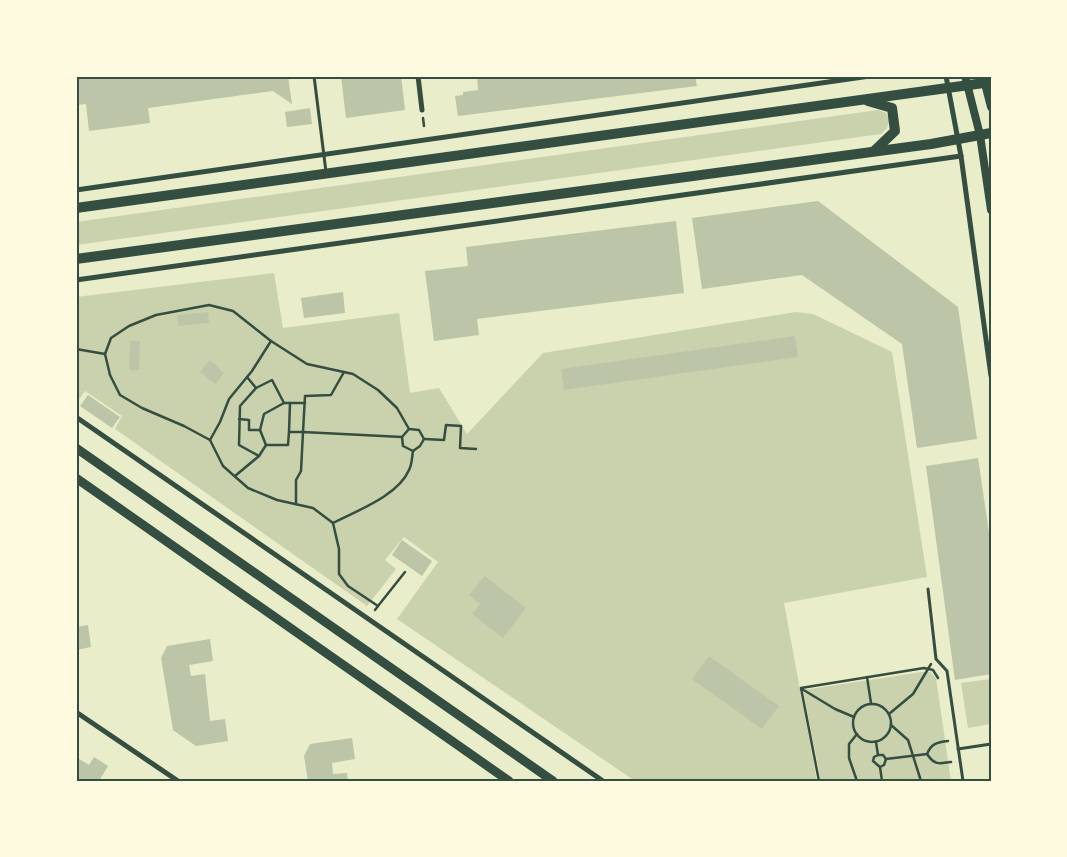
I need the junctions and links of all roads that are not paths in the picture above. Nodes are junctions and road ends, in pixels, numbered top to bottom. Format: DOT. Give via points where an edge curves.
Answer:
graph roads {
  1 [pos="314,76"];
  2 [pos="418,76"];
  3 [pos="870,76"];
  4 [pos="946,76"];
  5 [pos="986,80"];
  6 [pos="966,81"];
  7 [pos="948,88"];
  8 [pos="865,100"];
  9 [pos="991,107"];
  10 [pos="422,110"];
  11 [pos="985,134"];
  12 [pos="958,139"];
  13 [pos="874,151"];
  14 [pos="324,154"];
  15 [pos="961,156"];
  16 [pos="326,175"];
  17 [pos="76,190"];
  18 [pos="76,208"];
  19 [pos="991,210"];
  20 [pos="76,259"];
  21 [pos="76,280"];
  22 [pos="991,376"];
  23 [pos="76,417"];
  24 [pos="76,448"];
  25 [pos="76,478"];
  26 [pos="928,589"];
  27 [pos="76,712"];
  28 [pos="991,744"];
  29 [pos="958,749"];
  30 [pos="178,781"];
  31 [pos="509,781"];
  32 [pos="553,781"];
  33 [pos="603,781"];
  34 [pos="963,781"];
  1 -- 14 [label="lane"];
  2 -- 10 [label="street"];
  3 -- 14 [label="street"];
  4 -- 7 [label="street"];
  5 -- 6 [label="main road"];
  5 -- 9 [label="street"];
  6 -- 7 [label="main road"];
  6 -- 11 [label="street"];
  7 -- 8 [label="main road"];
  7 -- 12 [label="street"];
  8 -- 13 [label="main road" via="892,108 895,131"];
  8 -- 16 [label="main road"];
  11 -- 12 [label="main road"];
  11 -- 19 [label="street"];
  12 -- 13 [label="main road"];
  12 -- 15 [label="street"];
  13 -- 20 [label="main road"];
  14 -- 16 [label="lane"];
  14 -- 17 [label="street"];
  15 -- 21 [label="street"];
  15 -- 22 [label="street"];
  16 -- 18 [label="main road"];
  23 -- 33 [label="street"];
  24 -- 32 [label="main road"];
  25 -- 31 [label="main road"];
  26 -- 29 [label="lane" via="936,659 946,671"];
  27 -- 30 [label="street"];
  28 -- 29 [label="lane"];
  29 -- 34 [label="lane"];
}
